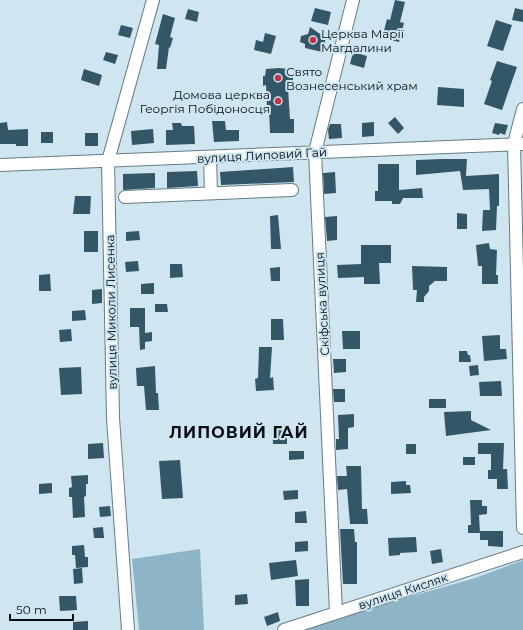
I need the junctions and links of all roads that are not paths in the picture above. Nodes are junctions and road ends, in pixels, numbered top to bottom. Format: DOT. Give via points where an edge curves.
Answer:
graph roads {
  1 [pos="153,0"];
  2 [pos="353,0"];
  3 [pos="523,109"];
  4 [pos="519,144"];
  5 [pos="315,152"];
  6 [pos="210,157"];
  7 [pos="108,162"];
  8 [pos="0,165"];
  9 [pos="292,190"];
  10 [pos="211,193"];
  11 [pos="125,197"];
  12 [pos="523,528"];
  13 [pos="523,552"];
  14 [pos="336,613"];
  15 [pos="128,630"];
  16 [pos="284,630"];
  1 -- 7 [label="street, вулиця Миколи Лисенка"];
  2 -- 5 [label="street, Скіфська вулиця"];
  3 -- 4 [label="street"];
  4 -- 5 [label="street, вулиця Липовий Гай"];
  4 -- 12 [label="street"];
  5 -- 6 [label="street, вулиця Липовий Гай"];
  5 -- 14 [label="street, Скіфська вулиця"];
  6 -- 7 [label="street, вулиця Липовий Гай"];
  6 -- 10 [label="street"];
  7 -- 8 [label="street, вулиця Липовий Гай"];
  7 -- 15 [label="street, вулиця Миколи Лисенка" via="113,418"];
  9 -- 10 [label="street"];
  10 -- 11 [label="street"];
  13 -- 14 [label="street, вулиця Кисляк"];
  14 -- 16 [label="street, вулиця Кисляк"];
}
